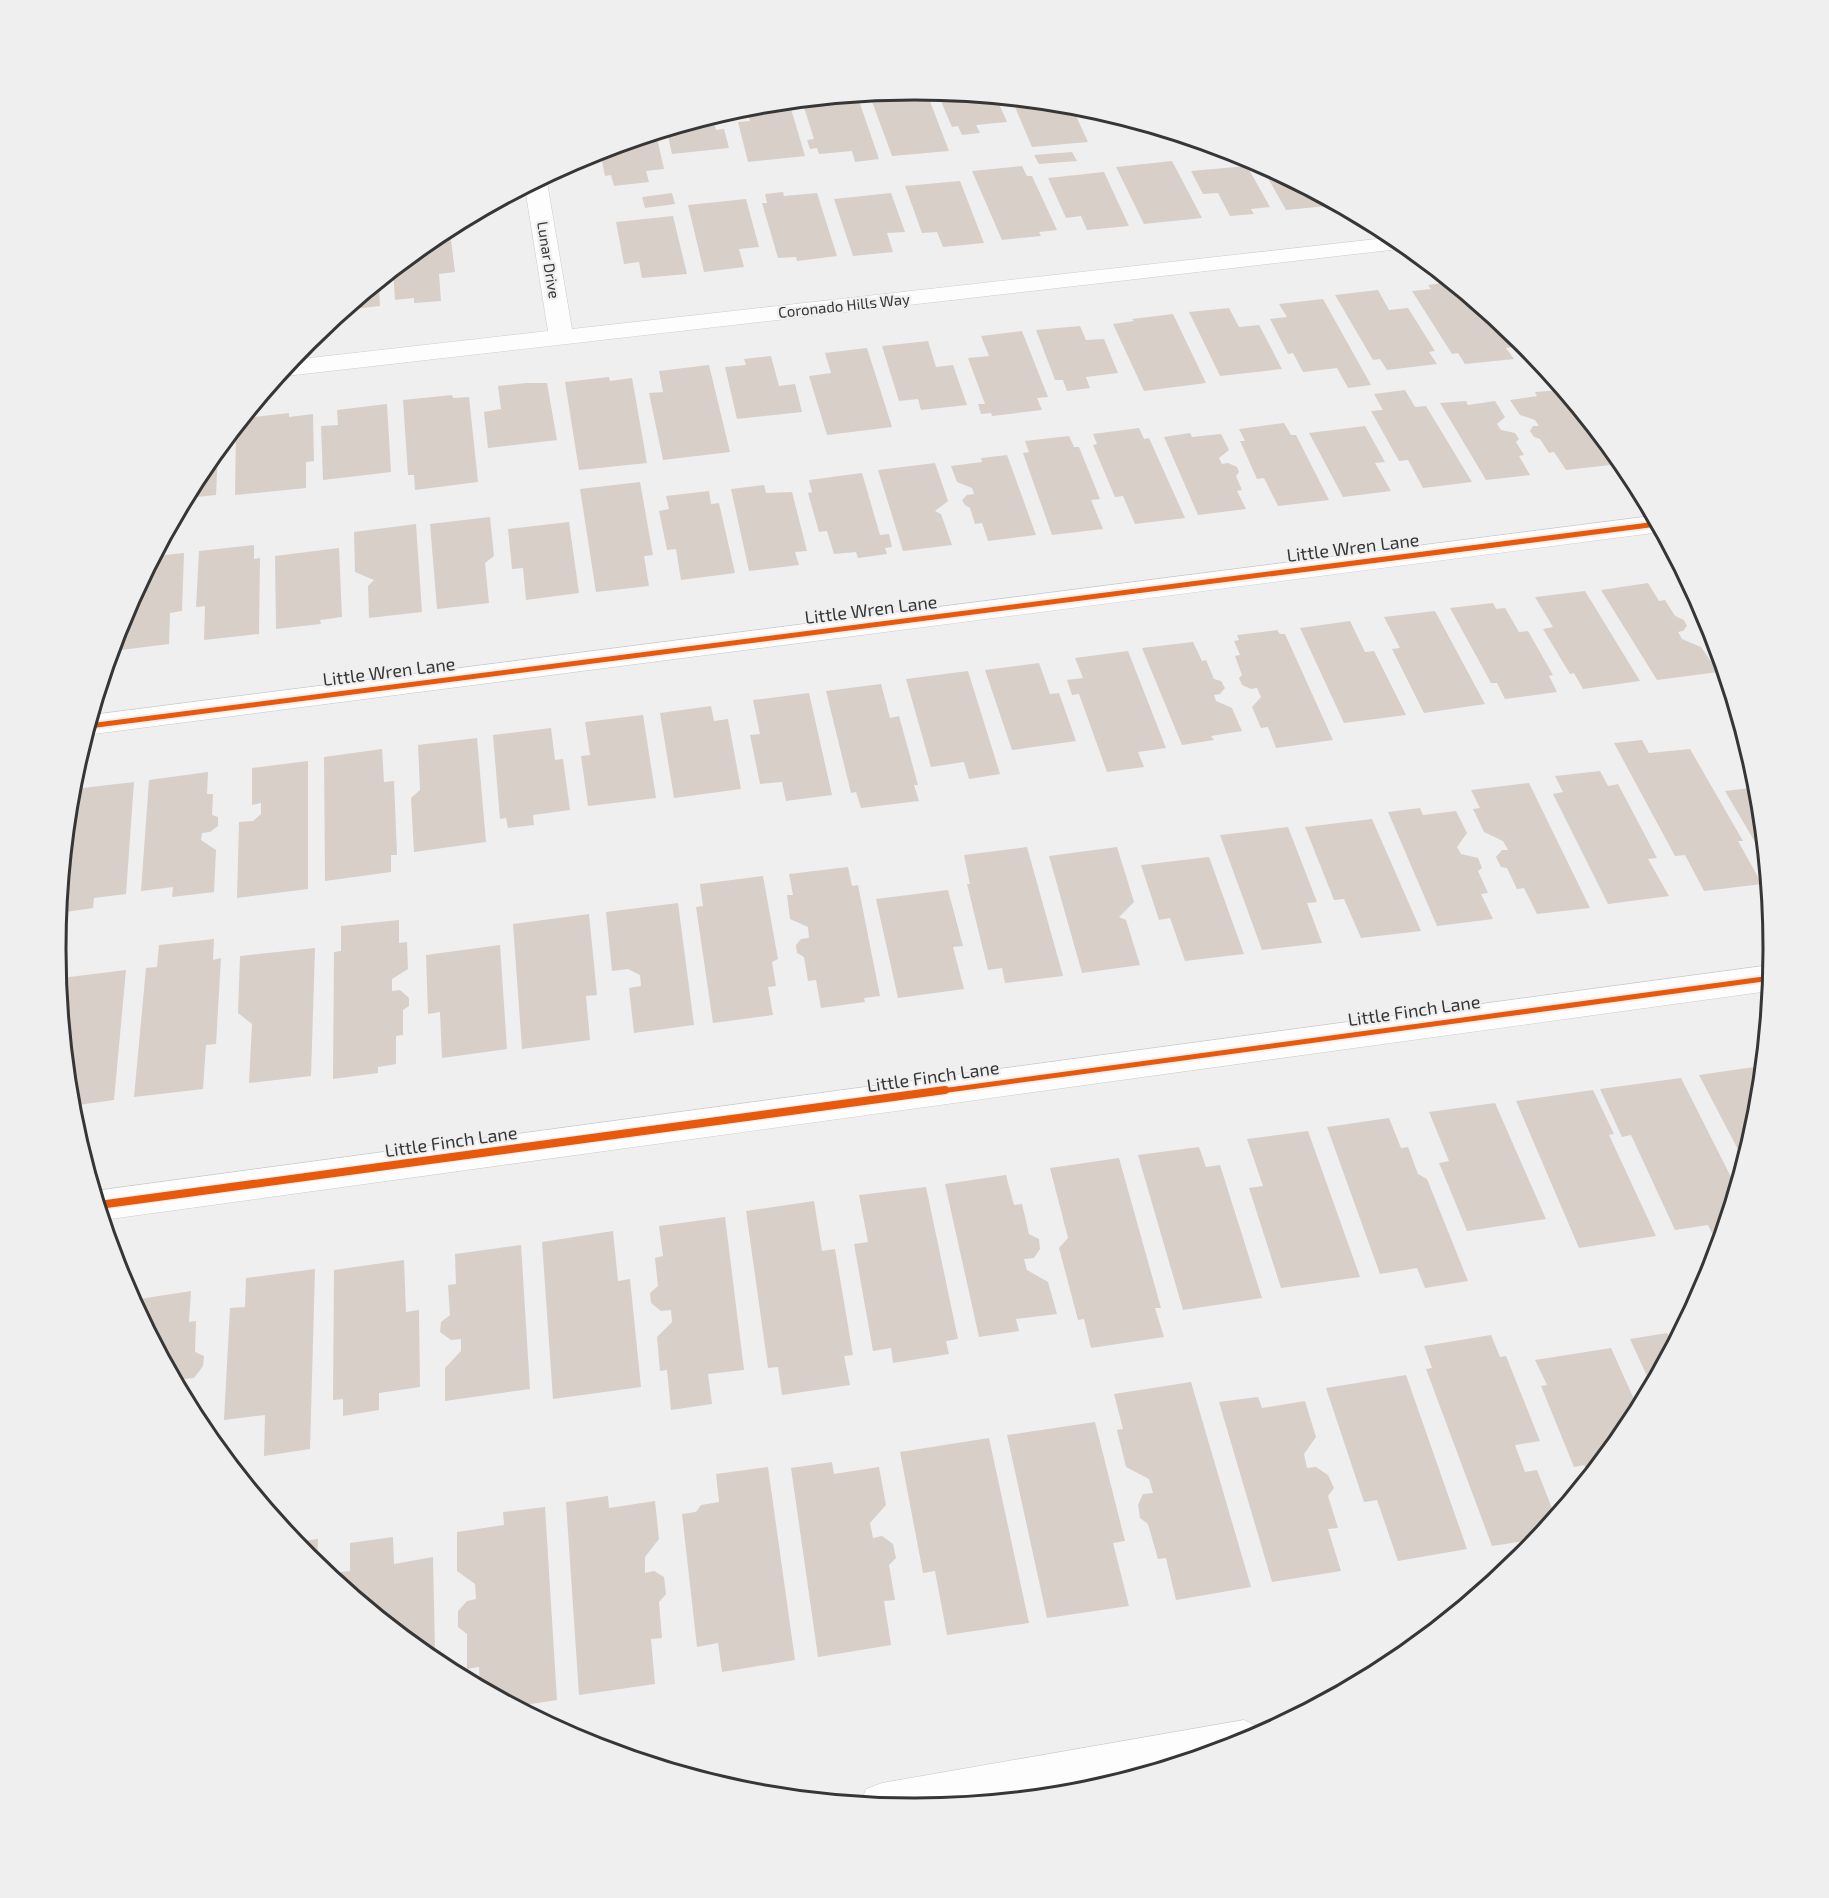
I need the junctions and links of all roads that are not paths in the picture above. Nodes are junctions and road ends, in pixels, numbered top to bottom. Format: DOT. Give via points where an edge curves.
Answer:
graph roads {
  1 [pos="537,189"];
  2 [pos="1388,245"];
  3 [pos="561,338"];
  4 [pos="299,367"];
  5 [pos="1649,525"];
  6 [pos="96,725"];
  7 [pos="1762,979"];
  8 [pos="106,1204"];
  9 [pos="1187,1752"];
  10 [pos="924,1798"];
  1 -- 3 [label="street, Lunar Drive"];
  2 -- 3 [label="street, Coronado Hills Way"];
  3 -- 4 [label="street, Coronado Hills Way"];
  5 -- 6 [label="street, Little Wren Lane"];
  7 -- 8 [label="street, Little Finch Lane"];
  9 -- 10 [label="street"];
}
